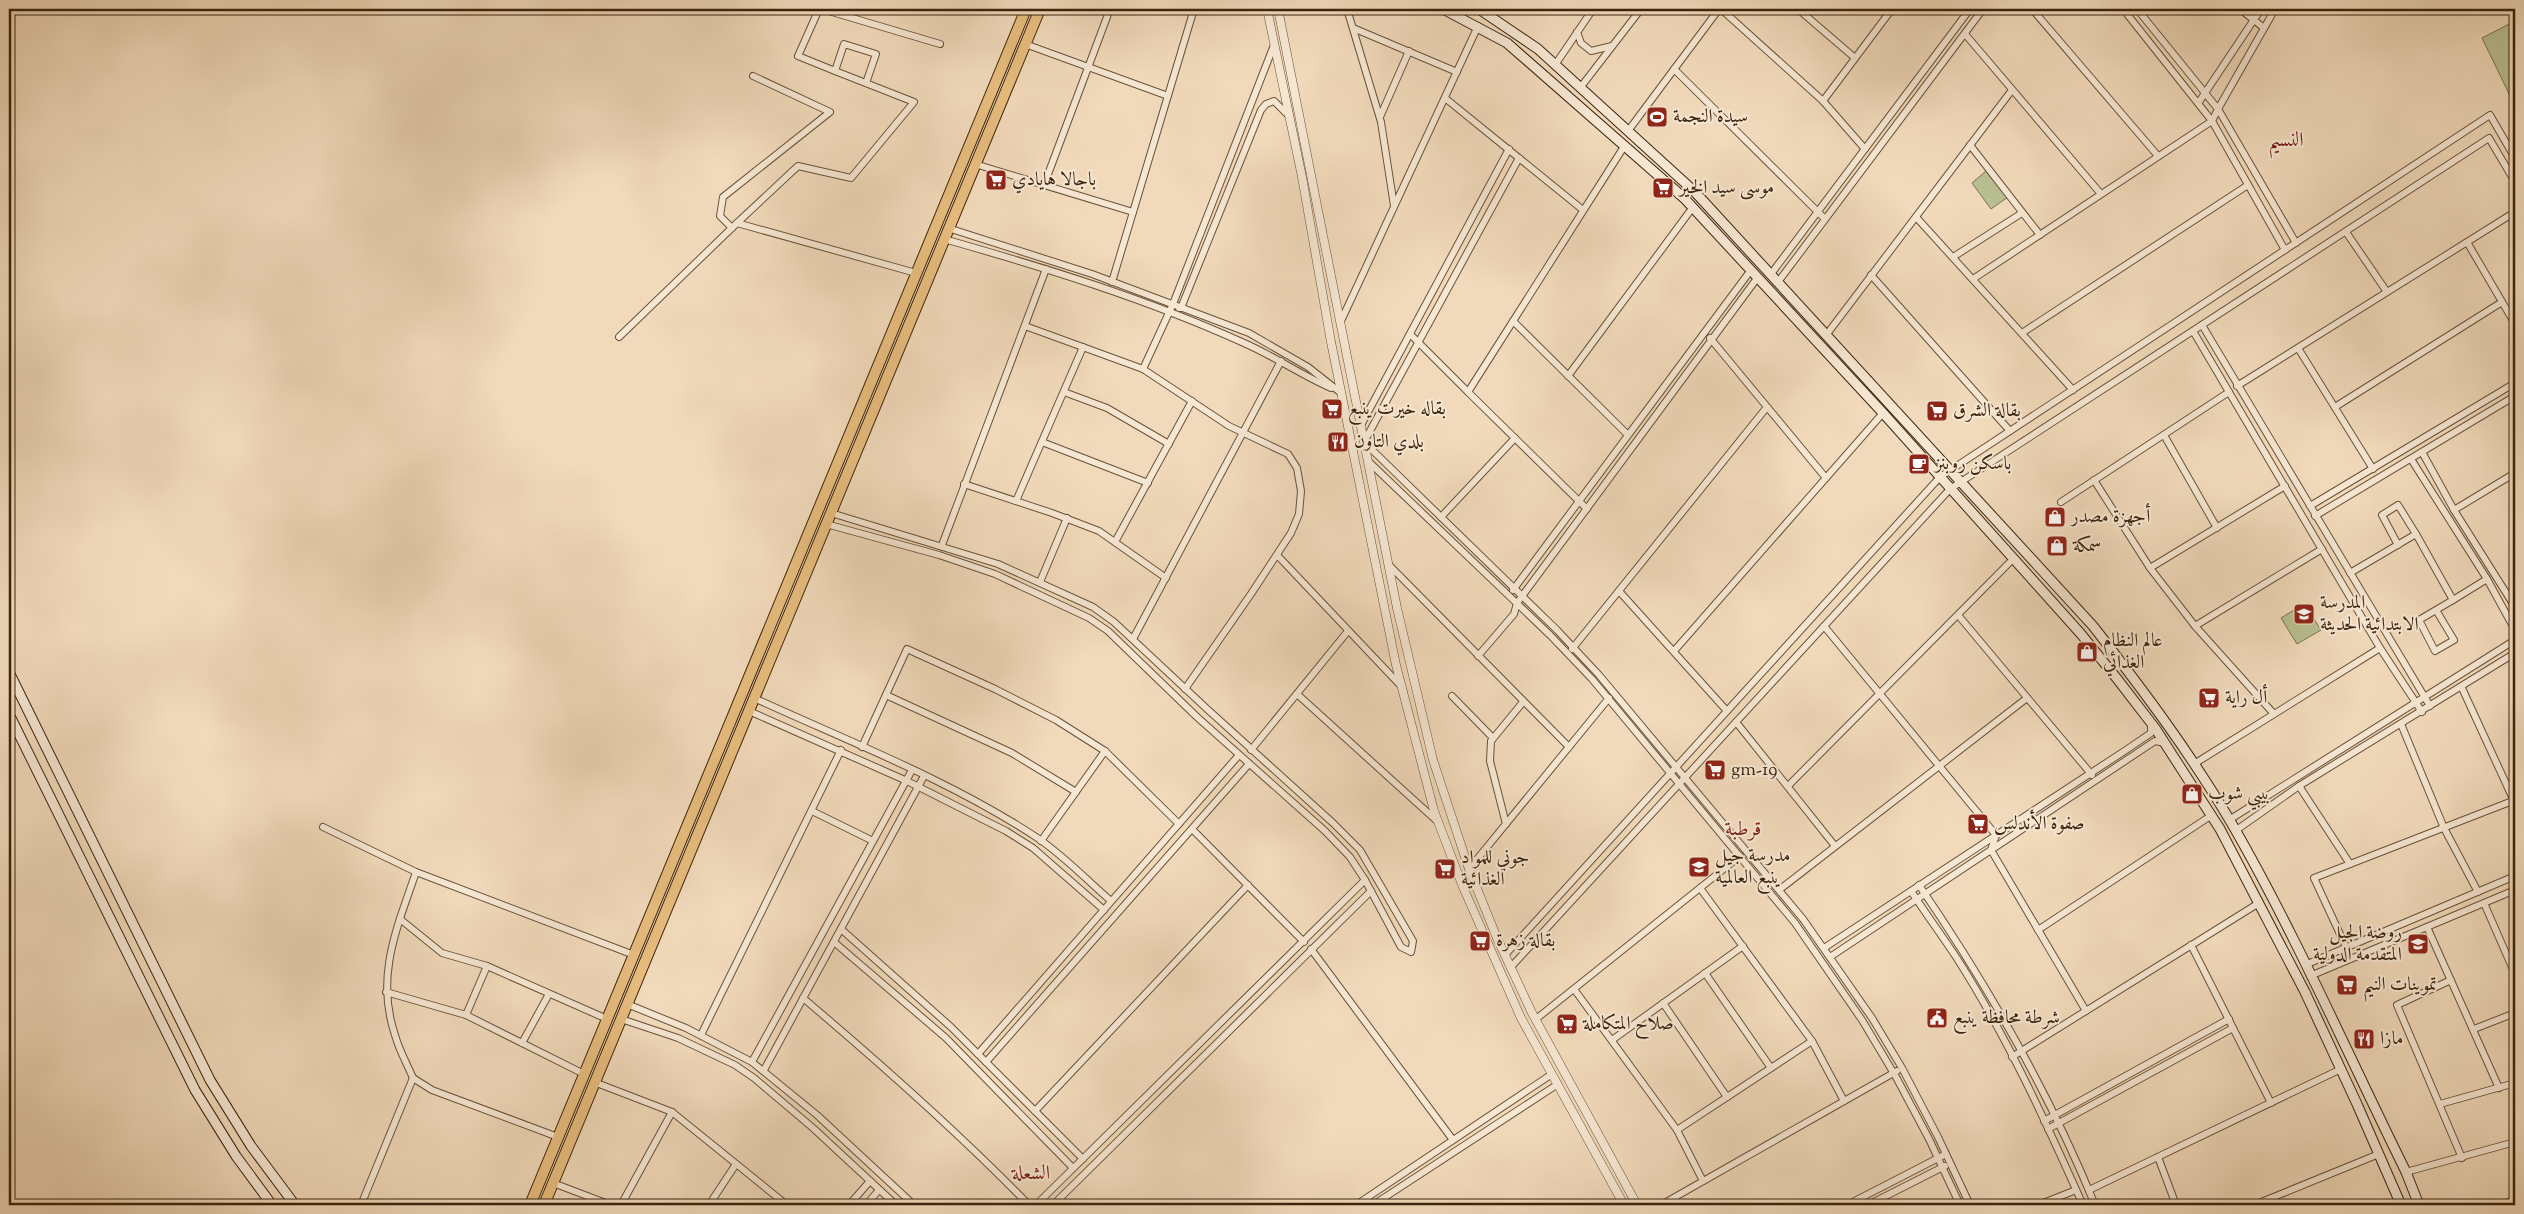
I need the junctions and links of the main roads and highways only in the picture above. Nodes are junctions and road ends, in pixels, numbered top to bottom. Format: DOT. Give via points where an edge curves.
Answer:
graph roads {
  1 [pos="1026,9"];
  2 [pos="1040,9"];
  3 [pos="1443,9"];
  4 [pos="1479,9"];
  5 [pos="9,672"];
  6 [pos="9,714"];
  7 [pos="272,1205"];
  8 [pos="295,1205"];
  9 [pos="530,1205"];
  10 [pos="544,1205"];
  11 [pos="2401,1205"];
  12 [pos="2419,1205"];
  1 -- 9 [label="main road"];
  2 -- 10 [label="main road"];
  3 -- 11 [label="main road" via="1478,26 1525,57 1693,207 2081,634 2151,722 2212,815 2341,1069"];
  4 -- 12 [label="main road" via="1519,34 1696,192 2093,626 2166,721 2229,820 2305,965"];
  5 -- 8 [label="main road" via="210,1080 251,1146"];
  6 -- 7 [label="main road" via="195,1090 236,1156"];
}
